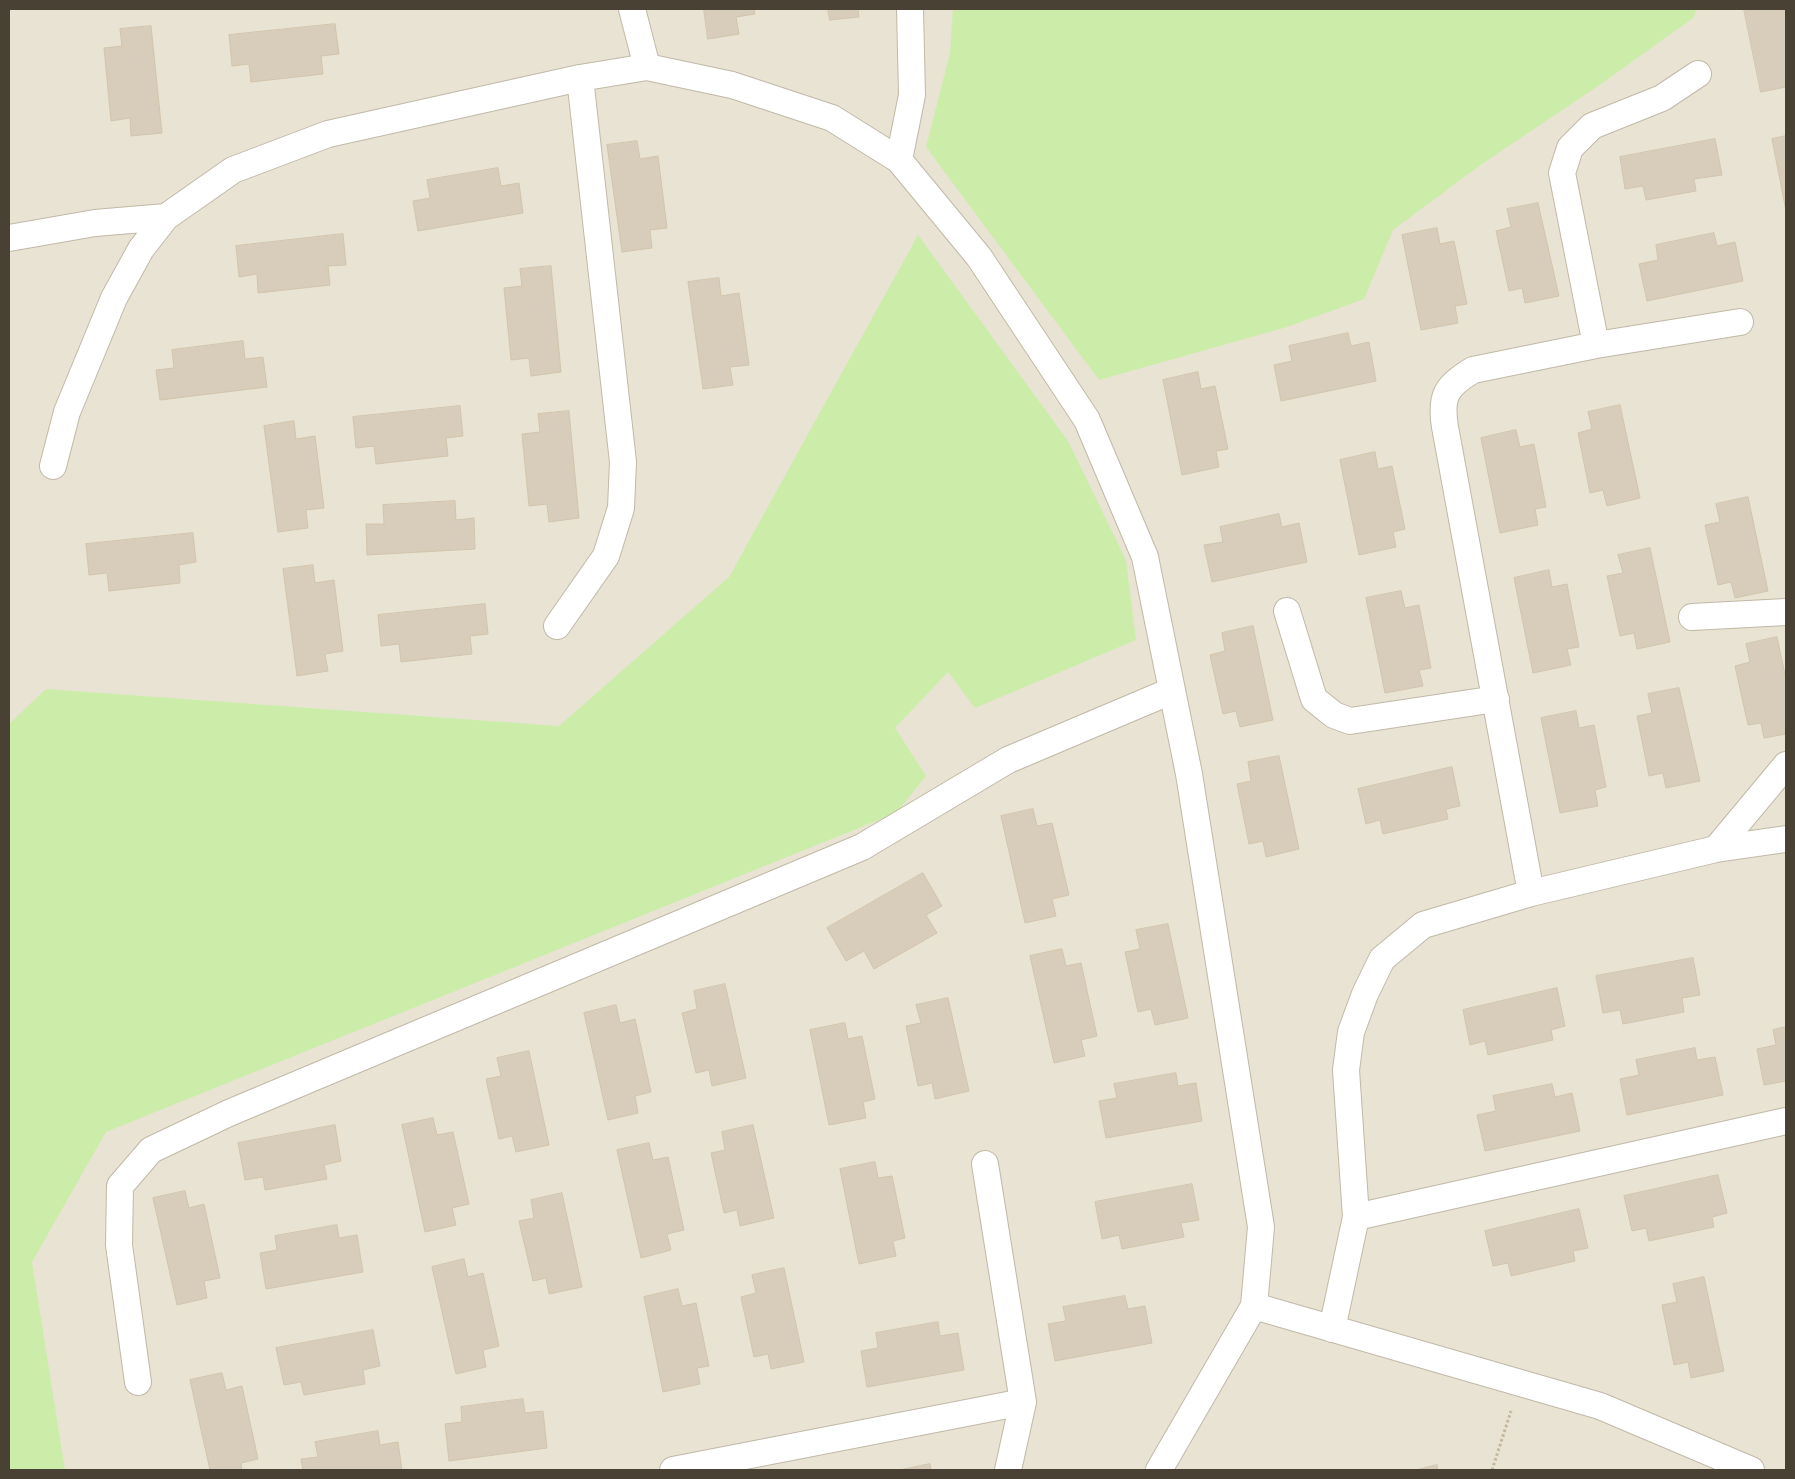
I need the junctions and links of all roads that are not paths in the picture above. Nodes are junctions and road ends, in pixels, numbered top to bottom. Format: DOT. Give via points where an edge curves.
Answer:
graph roads {
  1 [pos="632,9"];
  2 [pos="910,9"];
  3 [pos="647,67"];
  4 [pos="1698,74"];
  5 [pos="580,78"];
  6 [pos="900,160"];
  7 [pos="166,217"];
  8 [pos="9,238"];
  9 [pos="1740,322"];
  10 [pos="1596,345"];
  11 [pos="53,466"];
  12 [pos="1287,611"];
  13 [pos="1786,612"];
  14 [pos="1692,617"];
  15 [pos="557,626"];
  16 [pos="1172,691"];
  17 [pos="1496,699"];
  18 [pos="1786,765"];
  19 [pos="1786,839"];
  20 [pos="1716,849"];
  21 [pos="1531,893"];
  22 [pos="1786,1121"];
  23 [pos="984,1164"];
  24 [pos="1356,1217"];
  25 [pos="1254,1306"];
  26 [pos="1332,1329"];
  27 [pos="138,1382"];
  28 [pos="1023,1402"];
  29 [pos="673,1470"];
  30 [pos="1008,1470"];
  31 [pos="1159,1470"];
  32 [pos="1751,1470"];
  1 -- 3 [label="street"];
  2 -- 6 [label="street" via="912,96"];
  3 -- 5 [label="street"];
  3 -- 6 [label="street" via="732,85 832,118"];
  4 -- 10 [label="street" via="1662,98 1592,126 1570,148 1562,173"];
  5 -- 7 [label="street" via="328,134 233,170"];
  5 -- 15 [label="street" via="622,462 621,508 606,556"];
  6 -- 16 [label="street" via="979,257 1087,420 1145,557"];
  7 -- 8 [label="street" via="95,223"];
  7 -- 11 [label="street" via="141,249 114,298 67,412"];
  9 -- 10 [label="street"];
  10 -- 17 [label="street" via="1473,370 1456,380 1444,395 1444,419"];
  12 -- 17 [label="street" via="1314,699 1342,718 1350,721"];
  13 -- 14 [label="street"];
  16 -- 25 [label="street" via="1189,774 1261,1227"];
  16 -- 27 [label="street" via="1008,760 862,847 229,1112 151,1150 120,1186 119,1245"];
  17 -- 21 [label="street"];
  18 -- 20 [label="street"];
  19 -- 20 [label="street"];
  20 -- 21 [label="street"];
  21 -- 24 [label="street" via="1423,925 1382,959 1351,1032 1346,1070"];
  22 -- 24 [label="street"];
  23 -- 28 [label="street"];
  24 -- 26 [label="street"];
  25 -- 26 [label="street"];
  25 -- 31 [label="street"];
  26 -- 32 [label="street" via="1600,1406"];
  28 -- 29 [label="street"];
  28 -- 30 [label="street"];
}
